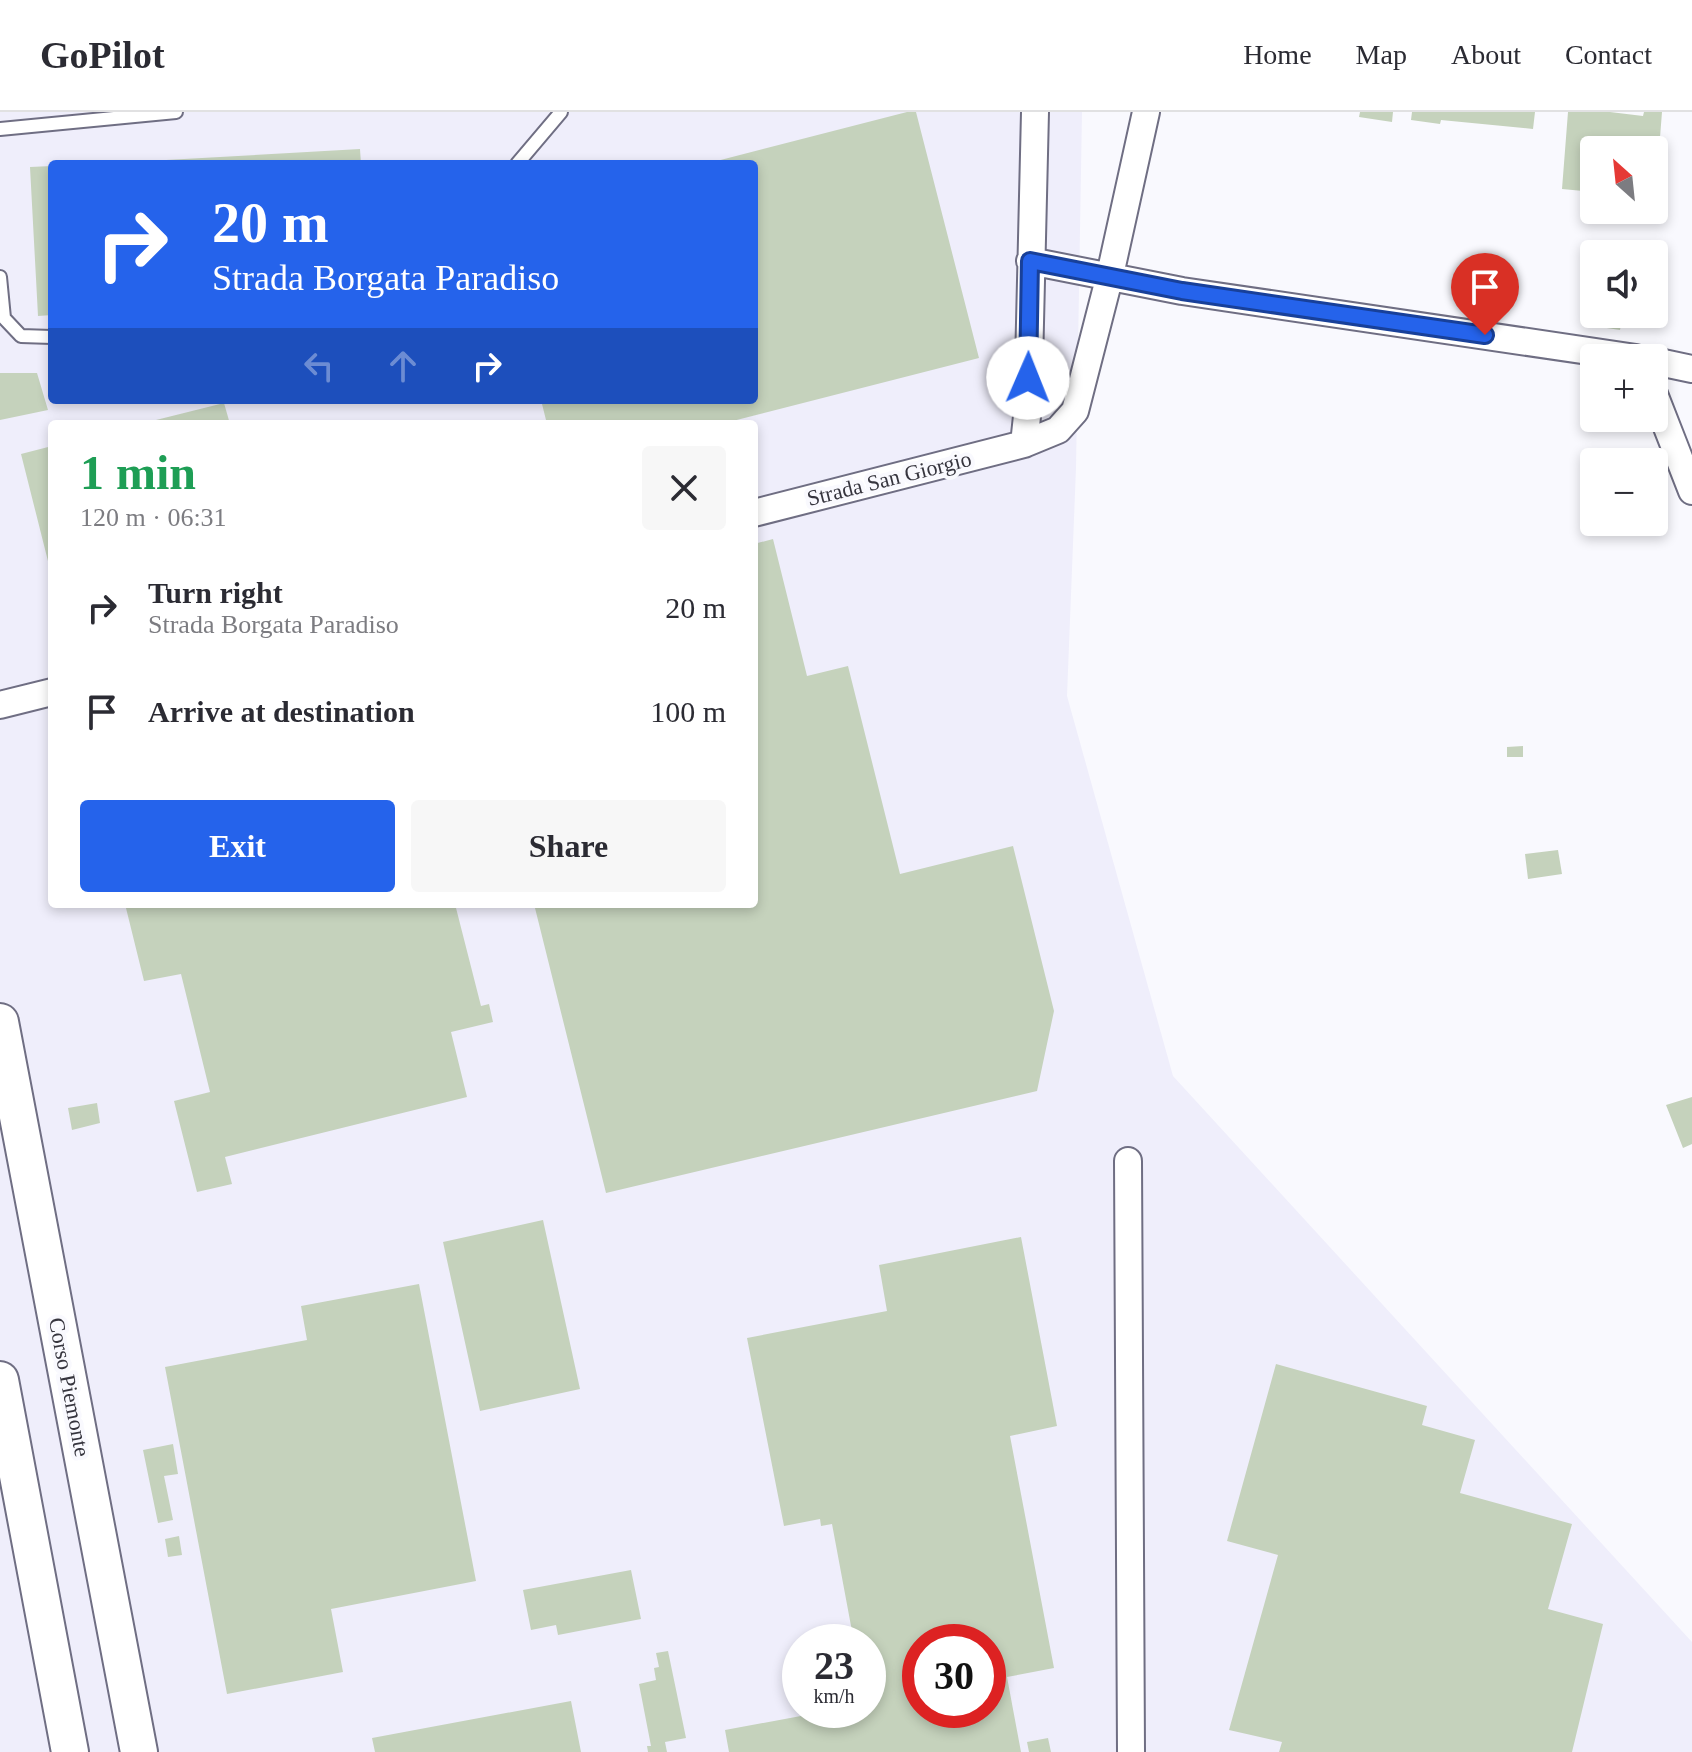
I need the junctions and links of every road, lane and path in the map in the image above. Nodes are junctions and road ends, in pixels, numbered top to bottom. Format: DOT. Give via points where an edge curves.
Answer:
graph roads {
  1 [pos="176,112"];
  2 [pos="561,112"];
  3 [pos="1035,112"];
  4 [pos="1146,112"];
  5 [pos="0,129"];
  6 [pos="520,160"];
  7 [pos="1030,261"];
  8 [pos="1110,275"];
  9 [pos="0,277"];
  10 [pos="48,337"];
  11 [pos="1580,350"];
  12 [pos="1668,364"];
  13 [pos="1692,369"];
  14 [pos="1668,430"];
  15 [pos="1024,444"];
  16 [pos="1692,491"];
  17 [pos="758,512"];
  18 [pos="48,693"];
  19 [pos="0,705"];
  20 [pos="0,1022"];
  21 [pos="4,1066"];
  22 [pos="1128,1161"];
  23 [pos="0,1380"];
  24 [pos="70,1752"];
  25 [pos="139,1752"];
  26 [pos="1131,1752"];
  1 -- 5 [label="lane"];
  2 -- 6 [label="lane"];
  3 -- 7 [label="street"];
  4 -- 8 [label="street, Strada San Giorgio"];
  7 -- 8 [label="street"];
  7 -- 15 [label="street"];
  8 -- 11 [label="street" via="1182,291"];
  8 -- 15 [label="street, Strada San Giorgio" via="1075,411 1058,430"];
  9 -- 10 [label="lane" via="4,318 21,336"];
  12 -- 13 [label="street"];
  14 -- 16 [label="street"];
  15 -- 17 [label="street, Strada San Giorgio"];
  18 -- 19 [label="street"];
  20 -- 21 [label="street, Corso Piemonte"];
  21 -- 25 [label="street, Corso Piemonte"];
  22 -- 26 [label="street"];
  23 -- 24 [label="street"];
}
